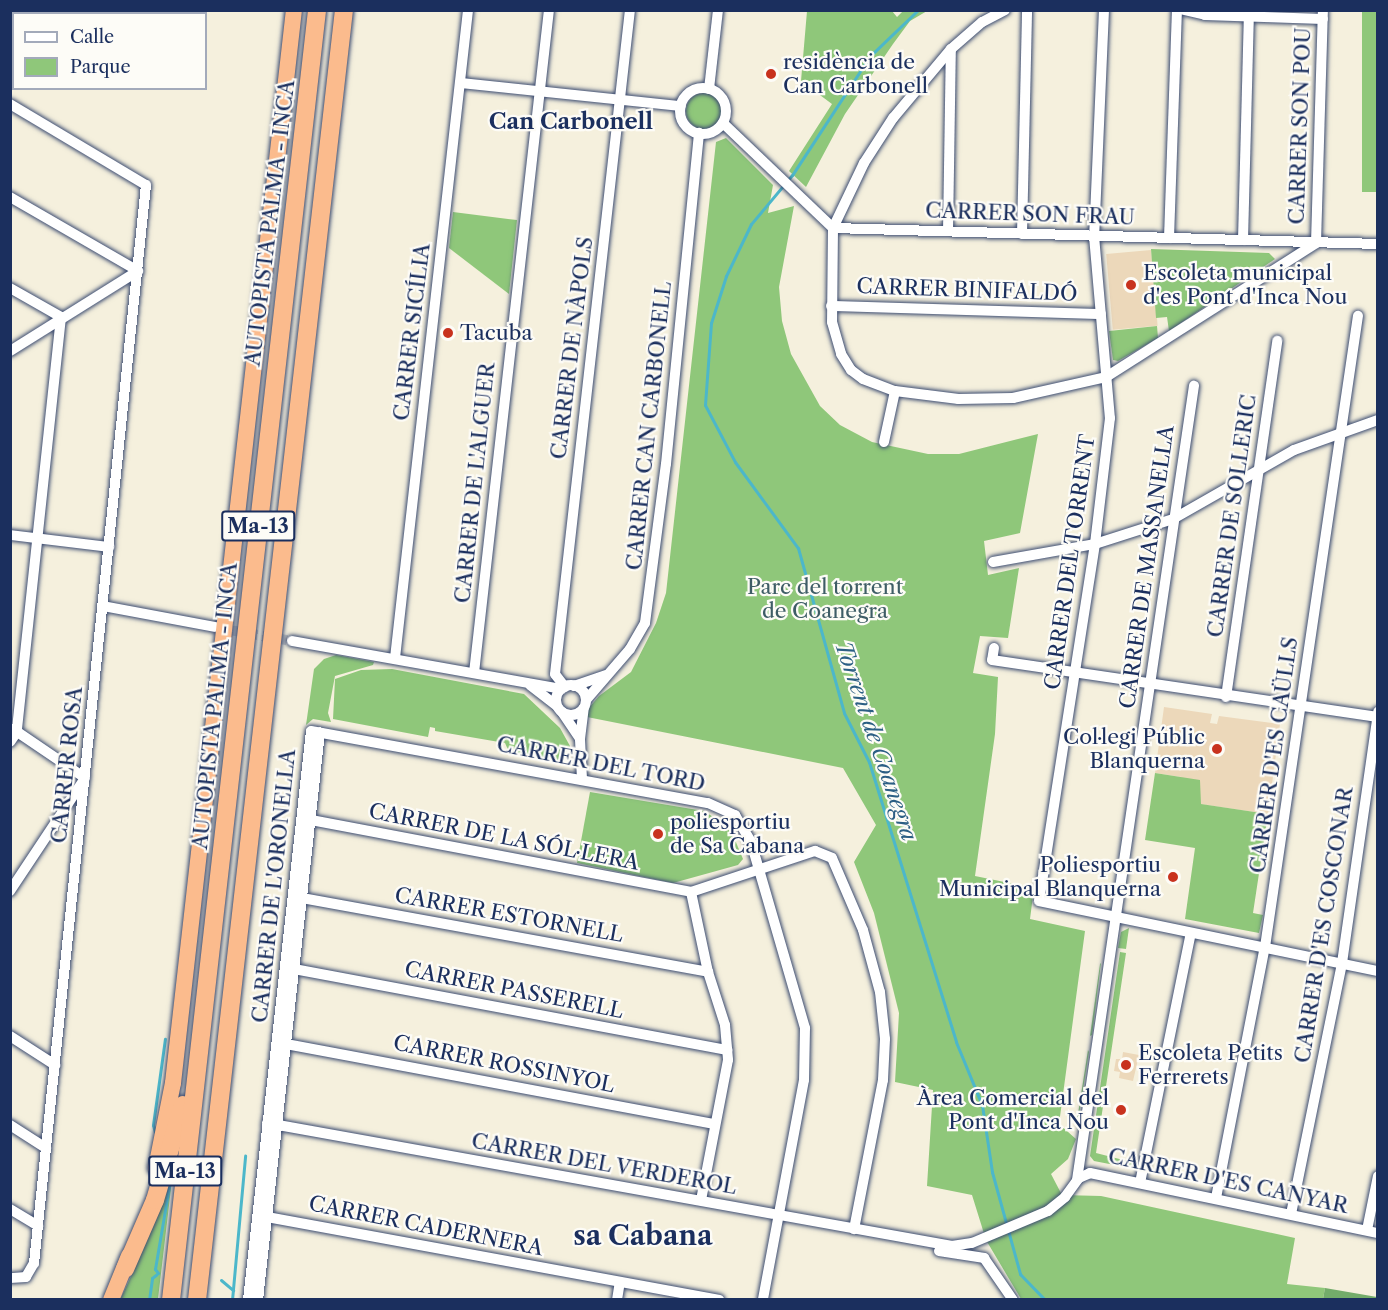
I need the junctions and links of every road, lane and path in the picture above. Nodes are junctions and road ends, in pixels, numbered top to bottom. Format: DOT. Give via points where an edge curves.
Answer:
graph roads {
  1 [pos="294,10"];
  2 [pos="317,10"];
  3 [pos="344,10"];
  4 [pos="468,10"];
  5 [pos="549,10"];
  6 [pos="630,10"];
  7 [pos="718,10"];
  8 [pos="1005,10"];
  9 [pos="1028,10"];
  10 [pos="1104,10"];
  11 [pos="1177,10"];
  12 [pos="1184,10"];
  13 [pos="1323,15"];
  14 [pos="1249,16"];
  15 [pos="951,49"];
  16 [pos="461,83"];
  17 [pos="710,88"];
  18 [pos="539,93"];
  19 [pos="619,102"];
  20 [pos="681,106"];
  21 [pos="13,110"];
  22 [pos="723,123"];
  23 [pos="699,133"];
  24 [pos="10,197"];
  25 [pos="833,228"];
  26 [pos="948,231"];
  27 [pos="1022,234"];
  28 [pos="1094,236"];
  29 [pos="1169,238"];
  30 [pos="1243,240"];
  31 [pos="1316,243"];
  32 [pos="1377,244"];
  33 [pos="138,271"];
  34 [pos="10,288"];
  35 [pos="831,306"];
  36 [pos="1101,314"];
  37 [pos="1358,316"];
  38 [pos="61,317"];
  39 [pos="1277,342"];
  40 [pos="10,351"];
  41 [pos="1106,377"];
  42 [pos="1194,386"];
  43 [pos="895,391"];
  44 [pos="1377,420"];
  45 [pos="1341,431"];
  46 [pos="884,442"];
  47 [pos="1258,469"];
  48 [pos="1173,519"];
  49 [pos="10,535"];
  50 [pos="37,537"];
  51 [pos="1095,544"];
  52 [pos="109,547"];
  53 [pos="993,562"];
  54 [pos="103,606"];
  55 [pos="215,627"];
  56 [pos="292,641"];
  57 [pos="994,648"];
  58 [pos="395,658"];
  59 [pos="474,673"];
  60 [pos="606,675"];
  61 [pos="1073,675"];
  62 [pos="530,685"];
  63 [pos="1150,686"];
  64 [pos="567,687"];
  65 [pos="1226,697"];
  66 [pos="585,704"];
  67 [pos="1301,708"];
  68 [pos="559,709"];
  69 [pos="1377,715"];
  70 [pos="320,732"];
  71 [pos="13,734"];
  72 [pos="579,739"];
  73 [pos="85,778"];
  74 [pos="582,779"];
  75 [pos="311,820"];
  76 [pos="759,870"];
  77 [pos="10,891"];
  78 [pos="691,892"];
  79 [pos="302,898"];
  80 [pos="1116,916"];
  81 [pos="1191,933"];
  82 [pos="1265,948"];
  83 [pos="1342,963"];
  84 [pos="294,969"];
  85 [pos="1377,971"];
  86 [pos="708,972"];
  87 [pos="10,1036"];
  88 [pos="200,1042"];
  89 [pos="286,1044"];
  90 [pos="727,1050"];
  91 [pos="55,1065"];
  92 [pos="272,1124"];
  93 [pos="10,1125"];
  94 [pos="715,1125"];
  95 [pos="46,1148"];
  96 [pos="1377,1176"];
  97 [pos="1076,1182"];
  98 [pos="1140,1183"];
  99 [pos="1216,1198"];
  100 [pos="701,1200"];
  101 [pos="10,1209"];
  102 [pos="1291,1214"];
  103 [pos="778,1216"];
  104 [pos="267,1217"];
  105 [pos="38,1226"];
  106 [pos="854,1229"];
  107 [pos="1372,1231"];
  108 [pos="933,1244"];
  109 [pos="125,1269"];
  110 [pos="10,1278"];
  111 [pos="620,1282"];
  112 [pos="111,1299"];
  113 [pos="171,1299"];
  114 [pos="197,1299"];
  115 [pos="257,1299"];
  116 [pos="617,1299"];
  117 [pos="719,1299"];
  118 [pos="762,1299"];
  119 [pos="1013,1299"];
  1 -- 109 [label="highway" via="173,1083 159,1158"];
  2 -- 88 [label="highway, AUTOPISTA PALMA - INCA / Ma-13"];
  3 -- 114 [label="highway, Ma-13"];
  4 -- 16 [label="street, CARRER SICÍLIA"];
  5 -- 18 [label="street, CARRER DE L'ALGUER"];
  6 -- 19 [label="street, CARRER DE NÀPOLS"];
  7 -- 17 [label="street"];
  8 -- 15 [label="street" via="982,22"];
  9 -- 27 [label="street"];
  10 -- 28 [label="street, CARRER DEL TORRENT"];
  11 -- 29 [label="street"];
  12 -- 14 [label="street"];
  13 -- 14 [label="street"];
  13 -- 31 [label="street, CARRER SON POU"];
  14 -- 30 [label="street"];
  15 -- 25 [label="street" via="892,118 864,163"];
  15 -- 26 [label="street"];
  16 -- 18 [label="street"];
  16 -- 58 [label="street, CARRER SICÍLIA"];
  17 -- 20 [label="street" via="688,93"];
  17 -- 22 [label="street" via="725,102"];
  18 -- 19 [label="street"];
  18 -- 59 [label="street, CARRER DE L'ALGUER"];
  19 -- 20 [label="street"];
  19 -- 64 [label="street, CARRER DE NÀPOLS" via="555,674"];
  20 -- 23 [label="street" via="683,120"];
  21 -- 33 [label="street, CARRER ROSA" via="146,185"];
  22 -- 23 [label="street" via="712,132"];
  22 -- 25 [label="street"];
  23 -- 60 [label="street, CARRER CAN CARBONELL" via="651,590 645,622 630,650"];
  24 -- 33 [label="street"];
  25 -- 26 [label="street, CARRER SON FRAU"];
  25 -- 35 [label="street"];
  26 -- 27 [label="street, CARRER SON FRAU"];
  27 -- 28 [label="street, CARRER SON FRAU"];
  28 -- 29 [label="street, CARRER SON FRAU"];
  28 -- 36 [label="street, CARRER DEL TORRENT"];
  29 -- 30 [label="street, CARRER SON FRAU"];
  30 -- 31 [label="street, CARRER SON FRAU"];
  31 -- 32 [label="street, CARRER SON FRAU"];
  31 -- 41 [label="street"];
  33 -- 38 [label="street"];
  33 -- 52 [label="street, CARRER ROSA"];
  34 -- 38 [label="street"];
  35 -- 36 [label="street, CARRER BINIFALDÓ"];
  35 -- 43 [label="street" via="834,337 851,370"];
  36 -- 41 [label="street, CARRER DEL TORRENT"];
  37 -- 45 [label="street, CARRER D'ES CAÜLLS"];
  38 -- 40 [label="street"];
  38 -- 50 [label="street"];
  39 -- 47 [label="street, CARRER DE SOLLERIC"];
  41 -- 43 [label="street" via="1013,399 967,399"];
  41 -- 51 [label="street, CARRER DEL TORRENT" via="1110,418"];
  42 -- 48 [label="street, CARRER DE MASSANELLA"];
  43 -- 46 [label="street"];
  44 -- 45 [label="street"];
  45 -- 47 [label="street"];
  45 -- 67 [label="street, CARRER D'ES CAÜLLS"];
  47 -- 48 [label="street"];
  47 -- 65 [label="street, CARRER DE SOLLERIC"];
  48 -- 51 [label="street"];
  48 -- 63 [label="street, CARRER DE MASSANELLA"];
  49 -- 50 [label="street"];
  50 -- 52 [label="street"];
  50 -- 71 [label="street"];
  51 -- 53 [label="street"];
  51 -- 61 [label="street, CARRER DEL TORRENT"];
  52 -- 54 [label="street, CARRER ROSA"];
  54 -- 55 [label="street"];
  54 -- 73 [label="street, CARRER ROSA"];
  56 -- 58 [label="street"];
  57 -- 61 [label="street" via="992,660"];
  58 -- 59 [label="street"];
  59 -- 62 [label="street"];
  60 -- 64 [label="street, CARRER CAN CARBONELL"];
  60 -- 66 [label="street"];
  61 -- 63 [label="street"];
  61 -- 80 [label="street, CARRER DEL TORRENT" via="1039,901"];
  62 -- 64 [label="street"];
  62 -- 68 [label="street"];
  63 -- 65 [label="street"];
  63 -- 80 [label="street, CARRER DE MASSANELLA"];
  64 -- 66 [label="street" via="581,690"];
  64 -- 68 [label="street" via="557,695"];
  65 -- 67 [label="street"];
  66 -- 68 [label="street" via="574,715"];
  66 -- 72 [label="street"];
  67 -- 69 [label="street"];
  67 -- 82 [label="street, CARRER D'ES CAÜLLS"];
  68 -- 72 [label="street"];
  69 -- 83 [label="street, CARRER D'ES COSCONAR"];
  70 -- 74 [label="street, CARRER DEL TORD"];
  70 -- 75 [label="street, CARRER DE L'ORONELLA"];
  70 -- 92 [label="street, CARRER DE L'ORONELLA" via="311,731"];
  71 -- 73 [label="street"];
  72 -- 74 [label="street"];
  73 -- 77 [label="street"];
  73 -- 91 [label="street, CARRER ROSA"];
  74 -- 76 [label="street, CARRER DEL TORD" via="708,803 735,815 751,842"];
  75 -- 78 [label="street, CARRER DE LA SÓL·LERA"];
  75 -- 79 [label="street, CARRER DE L'ORONELLA"];
  76 -- 78 [label="street, CARRER DE LA SÓL·LERA"];
  76 -- 103 [label="street, CARRER DEL TORD" via="806,1028 804,1080"];
  76 -- 106 [label="street, CARRER DE LA SÓL·LERA" via="815,851 832,858 863,930 880,992 885,1038 883,1080"];
  78 -- 86 [label="street"];
  79 -- 84 [label="street, CARRER DE L'ORONELLA"];
  79 -- 86 [label="street, CARRER ESTORNELL"];
  80 -- 81 [label="street"];
  80 -- 97 [label="street, CARRER DE MASSANELLA"];
  81 -- 82 [label="street"];
  81 -- 98 [label="street"];
  82 -- 83 [label="street"];
  82 -- 99 [label="street, CARRER D'ES CAÜLLS"];
  83 -- 85 [label="street"];
  83 -- 102 [label="street, CARRER D'ES COSCONAR"];
  84 -- 89 [label="street, CARRER DE L'ORONELLA"];
  84 -- 90 [label="street, CARRER PASSERELL"];
  86 -- 90 [label="street" via="725,1025"];
  87 -- 91 [label="street"];
  88 -- 109 [label="highway" via="168,1161 142,1237"];
  88 -- 113 [label="highway, AUTOPISTA PALMA - INCA / Ma-13"];
  89 -- 92 [label="street, CARRER DE L'ORONELLA"];
  89 -- 94 [label="street, CARRER ROSSINYOL"];
  90 -- 94 [label="street"];
  91 -- 95 [label="street, CARRER ROSA"];
  92 -- 100 [label="street, CARRER DEL VERDEROL"];
  92 -- 104 [label="street, CARRER DE L'ORONELLA"];
  92 -- 115 [label="street, CARRER DE L'ORONELLA"];
  93 -- 95 [label="street"];
  94 -- 100 [label="street"];
  95 -- 105 [label="street, CARRER ROSA"];
  96 -- 107 [label="street"];
  97 -- 98 [label="street, CARRER D'ES CANYAR" via="1094,1173"];
  97 -- 108 [label="street" via="1053,1208 1019,1224 960,1246"];
  98 -- 99 [label="street, CARRER D'ES CANYAR"];
  99 -- 102 [label="street, CARRER D'ES CANYAR"];
  100 -- 103 [label="street, CARRER DEL VERDEROL"];
  101 -- 105 [label="street"];
  102 -- 107 [label="street, CARRER D'ES CANYAR"];
  103 -- 106 [label="street, CARRER DEL VERDEROL"];
  103 -- 118 [label="street, CARRER DEL TORD"];
  104 -- 111 [label="street, CARRER CADERNERA"];
  104 -- 115 [label="street, CARRER DE L'ORONELLA"];
  105 -- 110 [label="street, CARRER ROSA" via="34,1263 26,1276"];
  106 -- 108 [label="street, CARRER DEL VERDEROL"];
  108 -- 119 [label="street" via="940,1252 984,1258"];
  109 -- 112 [label="highway"];
  111 -- 116 [label="street"];
  111 -- 117 [label="street, CARRER CADERNERA"];
}
